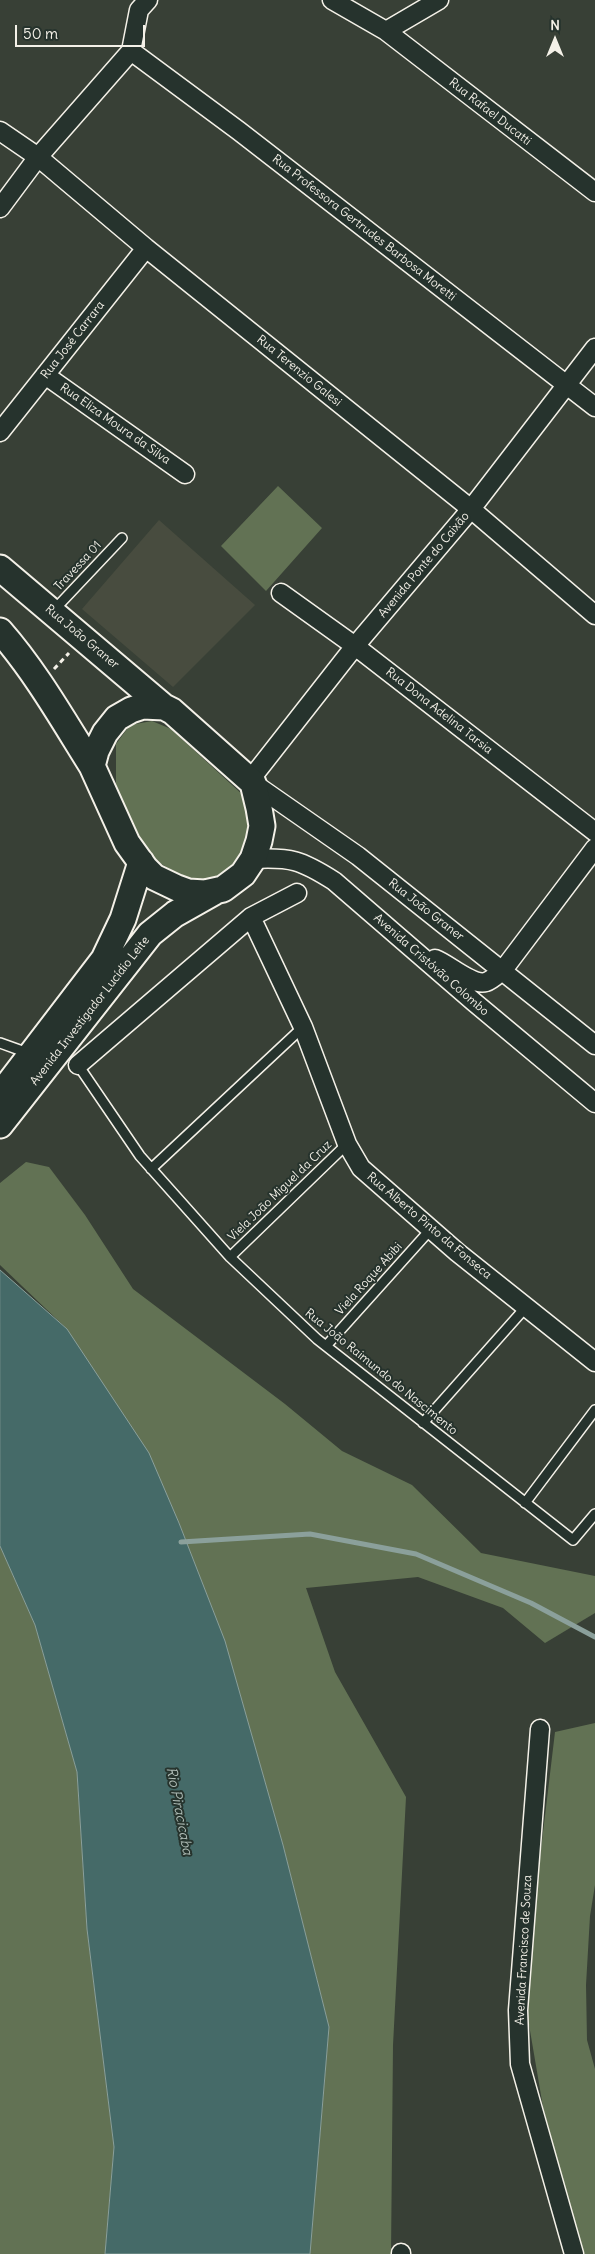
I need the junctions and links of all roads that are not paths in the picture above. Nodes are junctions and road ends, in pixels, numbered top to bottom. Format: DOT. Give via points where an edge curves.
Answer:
graph roads {
  1 [pos="148,0"];
  2 [pos="332,0"];
  3 [pos="439,0"];
  4 [pos="386,31"];
  5 [pos="132,51"];
  6 [pos="0,131"];
  7 [pos="38,157"];
  8 [pos="595,192"];
  9 [pos="0,208"];
  10 [pos="146,248"];
  11 [pos="595,348"];
  12 [pos="45,375"];
  13 [pos="566,384"];
  14 [pos="595,407"];
  15 [pos="0,432"];
  16 [pos="185,474"];
  17 [pos="471,509"];
  18 [pos="122,538"];
  19 [pos="0,568"];
  20 [pos="281,593"];
  21 [pos="52,612"];
  22 [pos="595,615"];
  23 [pos="0,631"];
  24 [pos="355,646"];
  25 [pos="164,707"];
  26 [pos="92,766"];
  27 [pos="251,781"];
  28 [pos="595,832"];
  29 [pos="595,848"];
  30 [pos="252,859"];
  31 [pos="141,862"];
  32 [pos="216,891"];
  33 [pos="297,893"];
  34 [pos="251,917"];
  35 [pos="412,949"];
  36 [pos="503,970"];
  37 [pos="303,1027"];
  38 [pos="0,1043"];
  39 [pos="595,1045"];
  40 [pos="31,1054"];
  41 [pos="78,1065"];
  42 [pos="0,1095"];
  43 [pos="595,1103"];
  44 [pos="0,1126"];
  45 [pos="347,1144"];
  46 [pos="152,1169"];
  47 [pos="431,1229"];
  48 [pos="230,1257"];
  49 [pos="526,1307"];
  50 [pos="326,1346"];
  51 [pos="595,1362"];
  52 [pos="595,1410"];
  53 [pos="424,1423"];
  54 [pos="525,1503"];
  55 [pos="595,1514"];
  56 [pos="540,1728"];
  57 [pos="574,2254"];
  1 -- 5 [label="street" via="139,10"];
  2 -- 4 [label="street, Rua Rafael Ducatti"];
  3 -- 4 [label="street"];
  4 -- 8 [label="street, Rua Rafael Ducatti"];
  5 -- 7 [label="street"];
  5 -- 13 [label="street, Rua Professora Gertrudes Barbosa Moretti"];
  6 -- 7 [label="street, Rua Terenzio Galesi"];
  7 -- 9 [label="street"];
  7 -- 10 [label="street, Rua Terenzio Galesi"];
  10 -- 12 [label="street, Rua José Carrara"];
  10 -- 17 [label="street, Rua Terenzio Galesi"];
  11 -- 13 [label="street, Avenida Ponte do Caixão"];
  12 -- 15 [label="street, Rua José Carrara"];
  12 -- 16 [label="street, Rua Eliza Moura da Silva"];
  13 -- 14 [label="street, Rua Professora Gertrudes Barbosa Moretti"];
  13 -- 17 [label="street, Avenida Ponte do Caixão"];
  17 -- 22 [label="street, Rua Terenzio Galesi"];
  17 -- 24 [label="street, Avenida Ponte do Caixão"];
  18 -- 21 [label="lane, Travessa 01"];
  19 -- 21 [label="main road, Rua João Graner"];
  20 -- 24 [label="street, Rua Dona Adelina Tarsia"];
  21 -- 25 [label="main road, Rua João Graner"];
  23 -- 26 [label="main road" via="21,655"];
  24 -- 27 [label="street, Avenida Ponte do Caixão"];
  24 -- 28 [label="street, Rua Dona Adelina Tarsia"];
  25 -- 26 [label="main road" via="143,706 117,718 105,733"];
  25 -- 27 [label="main road" via="180,717"];
  26 -- 31 [label="main road" via="127,844"];
  27 -- 30 [label="main road" via="262,826"];
  27 -- 36 [label="street, Rua João Graner" via="358,856"];
  29 -- 36 [label="street"];
  30 -- 32 [label="main road" via="243,874"];
  30 -- 35 [label="street, Avenida Cristóvão Colombo" via="293,859 312,867 334,881"];
  31 -- 32 [label="main road" via="154,877 177,888 188,892"];
  31 -- 40 [label="main road, Avenida Investigador Lucídio Leite" via="123,919 104,959"];
  32 -- 44 [label="main road, Avenida Investigador Lucídio Leite" via="175,914 150,934"];
  33 -- 34 [label="street"];
  34 -- 37 [label="street, Rua Alberto Pinto da Fonseca"];
  34 -- 41 [label="street"];
  35 -- 36 [label="street" via="480,982 488,981"];
  35 -- 43 [label="street, Avenida Cristóvão Colombo"];
  36 -- 39 [label="street, Rua João Graner"];
  37 -- 45 [label="street, Rua Alberto Pinto da Fonseca"];
  37 -- 46 [label="lane"];
  38 -- 40 [label="lane"];
  40 -- 42 [label="main road, Avenida Investigador Lucídio Leite"];
  41 -- 46 [label="lane, Rua João Raimundo do Nascimento"];
  45 -- 47 [label="street, Rua Alberto Pinto da Fonseca" via="361,1168"];
  45 -- 48 [label="lane, Viela João Miguel da Cruz"];
  46 -- 48 [label="lane, Rua João Raimundo do Nascimento"];
  47 -- 49 [label="street, Rua Alberto Pinto da Fonseca"];
  47 -- 50 [label="lane, Viela Roque Abibi"];
  48 -- 50 [label="lane, Rua João Raimundo do Nascimento"];
  49 -- 51 [label="street, Rua Alberto Pinto da Fonseca"];
  49 -- 53 [label="lane"];
  50 -- 53 [label="lane, Rua João Raimundo do Nascimento"];
  52 -- 54 [label="lane"];
  53 -- 54 [label="lane, Rua João Raimundo do Nascimento"];
  54 -- 55 [label="lane, Rua João Raimundo do Nascimento" via="572,1540"];
  56 -- 57 [label="street, Avenida Francisco de Souza" via="518,2010 520,2064"];
}
